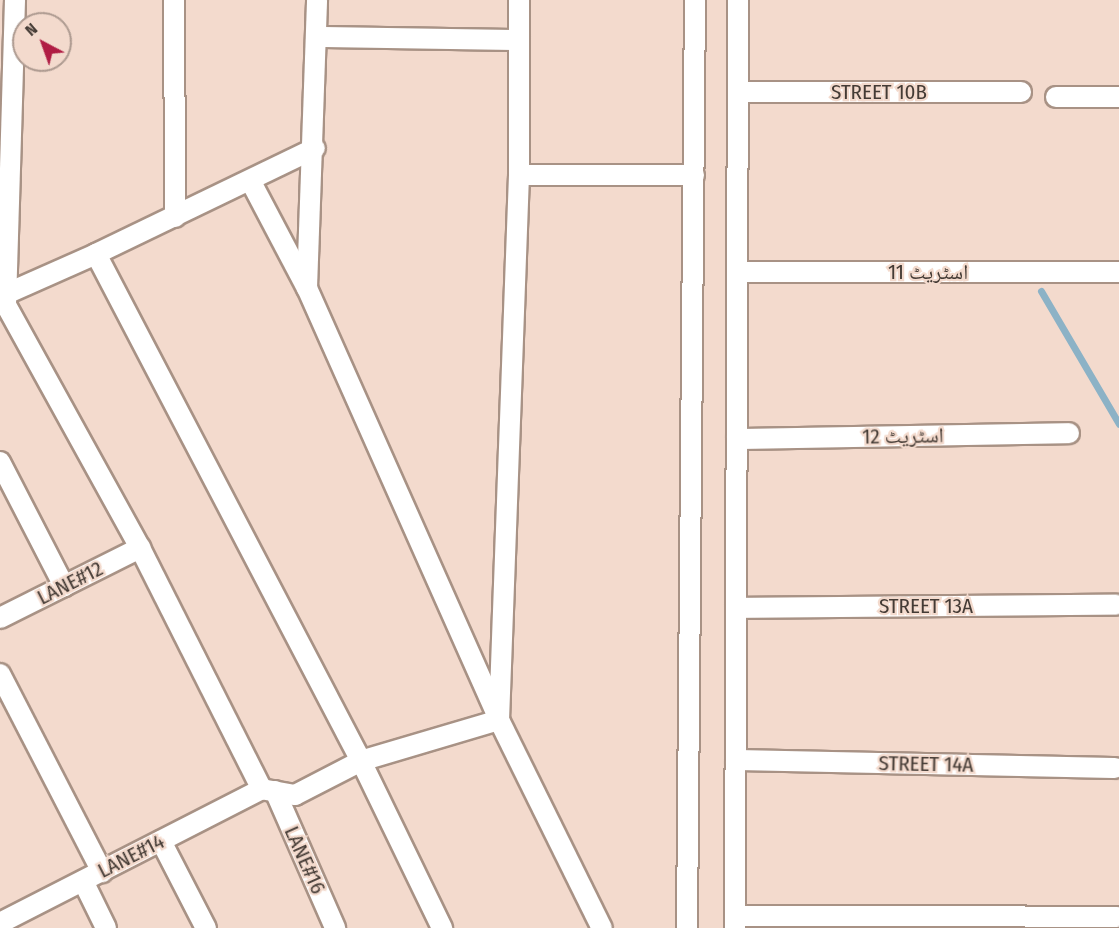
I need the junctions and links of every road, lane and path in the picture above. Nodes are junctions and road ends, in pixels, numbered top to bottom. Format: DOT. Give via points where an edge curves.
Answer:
graph roads {
  1 [pos="15,0"];
  2 [pos="174,0"];
  3 [pos="317,0"];
  4 [pos="519,0"];
  5 [pos="695,0"];
  6 [pos="738,0"];
  7 [pos="318,37"];
  8 [pos="519,40"];
  9 [pos="738,92"];
  10 [pos="1021,92"];
  11 [pos="1056,97"];
  12 [pos="1119,97"];
  13 [pos="315,148"];
  14 [pos="519,175"];
  15 [pos="694,176"];
  16 [pos="251,182"];
  17 [pos="175,217"];
  18 [pos="96,254"];
  19 [pos="737,272"];
  20 [pos="1119,272"];
  21 [pos="307,288"];
  22 [pos="4,299"];
  23 [pos="1069,433"];
  24 [pos="737,439"];
  25 [pos="0,462"];
  26 [pos="140,548"];
  27 [pos="64,586"];
  28 [pos="1116,605"];
  29 [pos="736,608"];
  30 [pos="0,618"];
  31 [pos="0,674"];
  32 [pos="499,720"];
  33 [pos="736,760"];
  34 [pos="361,761"];
  35 [pos="1115,768"];
  36 [pos="269,790"];
  37 [pos="161,840"];
  38 [pos="102,872"];
  39 [pos="83,881"];
  40 [pos="1117,917"];
  41 [pos="735,922"];
  42 [pos="3,924"];
  43 [pos="106,928"];
  44 [pos="206,928"];
  45 [pos="335,928"];
  46 [pos="442,928"];
  47 [pos="602,928"];
  48 [pos="687,928"];
  1 -- 22 [label="street"];
  2 -- 17 [label="street"];
  3 -- 7 [label="street"];
  4 -- 8 [label="street"];
  5 -- 15 [label="street"];
  6 -- 9 [label="street"];
  7 -- 8 [label="street"];
  7 -- 13 [label="street"];
  8 -- 14 [label="street"];
  9 -- 10 [label="street, STREET 10B"];
  9 -- 19 [label="street"];
  11 -- 12 [label="street"];
  13 -- 16 [label="street"];
  13 -- 21 [label="street"];
  14 -- 15 [label="street"];
  14 -- 32 [label="street"];
  15 -- 48 [label="street"];
  16 -- 17 [label="street"];
  16 -- 21 [label="street"];
  17 -- 18 [label="street"];
  18 -- 22 [label="street"];
  18 -- 34 [label="street"];
  19 -- 20 [label="street, اسٹریٹ 11"];
  19 -- 24 [label="street"];
  21 -- 32 [label="street"];
  22 -- 26 [label="street, LANE#16"];
  23 -- 24 [label="street, اسٹریٹ 12"];
  24 -- 29 [label="street"];
  25 -- 27 [label="street"];
  26 -- 27 [label="street, LANE#12"];
  26 -- 36 [label="street, LANE#16"];
  27 -- 30 [label="street, LANE#12"];
  28 -- 29 [label="street, STREET 13A"];
  29 -- 33 [label="street"];
  31 -- 38 [label="street"];
  32 -- 34 [label="street"];
  32 -- 47 [label="street"];
  33 -- 35 [label="street, STREET 14A"];
  33 -- 41 [label="street"];
  34 -- 36 [label="street" via="295,795"];
  34 -- 46 [label="street"];
  36 -- 37 [label="street, LANE#14"];
  36 -- 45 [label="street, LANE#16"];
  37 -- 38 [label="street, LANE#14"];
  37 -- 44 [label="street"];
  38 -- 39 [label="street, LANE#14"];
  39 -- 42 [label="street, LANE#14"];
  39 -- 43 [label="street"];
  40 -- 41 [label="street"];
}
